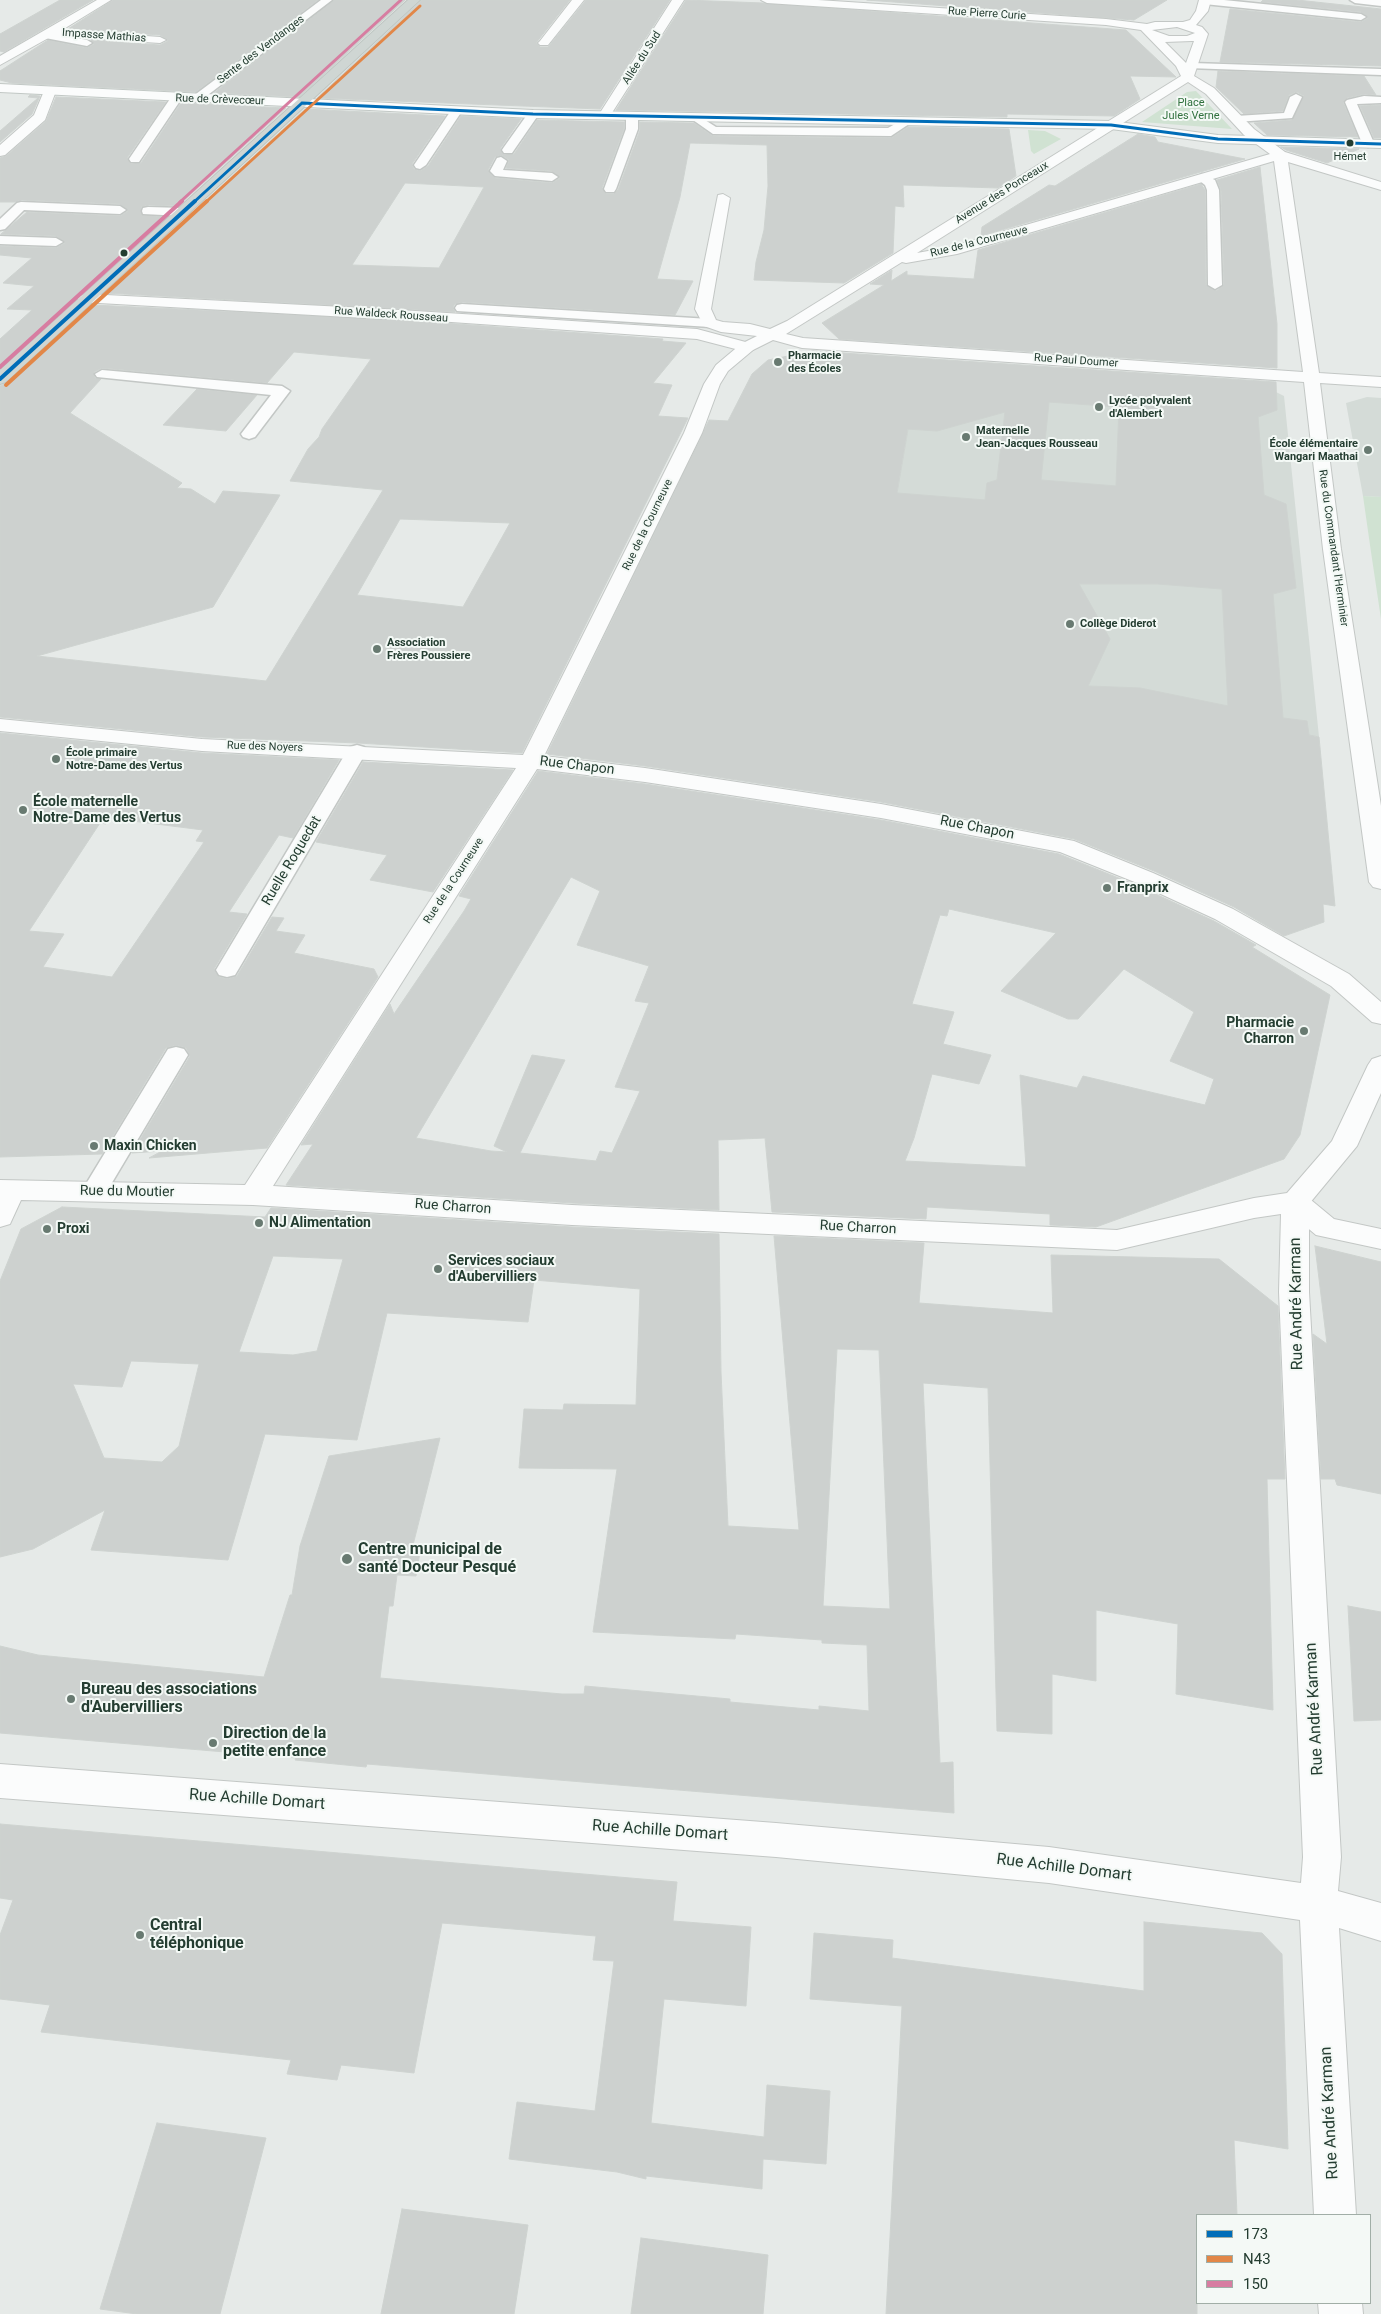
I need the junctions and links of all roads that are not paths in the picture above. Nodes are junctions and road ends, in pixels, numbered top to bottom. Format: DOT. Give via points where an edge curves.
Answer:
graph roads {
  1 [pos="105,0"];
  2 [pos="326,0"];
  3 [pos="414,0"];
  4 [pos="578,0"];
  5 [pos="678,0"];
  6 [pos="767,0"];
  7 [pos="1355,0"];
  8 [pos="1381,3"];
  9 [pos="1203,4"];
  10 [pos="1098,10"];
  11 [pos="1250,17"];
  12 [pos="1361,17"];
  13 [pos="1184,25"];
  14 [pos="1150,30"];
  15 [pos="47,33"];
  16 [pos="1202,34"];
  17 [pos="160,40"];
  18 [pos="87,43"];
  19 [pos="544,43"];
  20 [pos="0,61"];
  21 [pos="1190,72"];
  22 [pos="1381,72"];
  23 [pos="0,88"];
  24 [pos="50,91"];
  25 [pos="176,98"];
  26 [pos="1296,98"];
  27 [pos="196,99"];
  28 [pos="1381,100"];
  29 [pos="302,103"];
  30 [pos="456,110"];
  31 [pos="533,114"];
  32 [pos="604,116"];
  33 [pos="632,116"];
  34 [pos="1236,119"];
  35 [pos="1112,125"];
  36 [pos="1258,140"];
  37 [pos="1374,144"];
  38 [pos="3,147"];
  39 [pos="508,150"];
  40 [pos="1280,155"];
  41 [pos="135,159"];
  42 [pos="501,161"];
  43 [pos="420,165"];
  44 [pos="552,176"];
  45 [pos="1202,178"];
  46 [pos="1381,186"];
  47 [pos="610,189"];
  48 [pos="723,198"];
  49 [pos="120,210"];
  50 [pos="148,210"];
  51 [pos="183,212"];
  52 [pos="0,226"];
  53 [pos="0,240"];
  54 [pos="56,242"];
  55 [pos="892,261"];
  56 [pos="1215,285"];
  57 [pos="86,299"];
  58 [pos="462,308"];
  59 [pos="710,324"];
  60 [pos="772,336"];
  61 [pos="749,338"];
  62 [pos="102,374"];
  63 [pos="1311,376"];
  64 [pos="0,379"];
  65 [pos="1381,382"];
  66 [pos="249,434"];
  67 [pos="0,725"];
  68 [pos="357,751"];
  69 [pos="531,761"];
  70 [pos="1381,882"];
  71 [pos="227,970"];
  72 [pos="1381,1016"];
  73 [pos="176,1055"];
  74 [pos="1381,1065"];
  75 [pos="6,1190"];
  76 [pos="95,1190"];
  77 [pos="254,1195"];
  78 [pos="1295,1202"];
  79 [pos="0,1217"];
  80 [pos="1381,1240"];
  81 [pos="0,1781"];
  82 [pos="1318,1904"];
  83 [pos="1381,1922"];
  84 [pos="1335,2214"];
  1 -- 15 [label="street"];
  2 -- 27 [label="lane, Sente des Vendanges"];
  3 -- 29 [label="main road"];
  4 -- 19 [label="street"];
  5 -- 32 [label="street, Allée du Sud"];
  6 -- 14 [label="street, Rue Pierre Curie" via="1106,22"];
  7 -- 8 [label="lane"];
  9 -- 11 [label="lane"];
  9 -- 12 [label="lane"];
  9 -- 13 [label="street" via="1194,22"];
  10 -- 14 [label="street"];
  13 -- 14 [label="street" via="1162,24"];
  13 -- 16 [label="street" via="1198,29"];
  14 -- 16 [label="street" via="1179,40"];
  14 -- 21 [label="street"];
  15 -- 17 [label="street, Impasse Mathias"];
  15 -- 18 [label="lane"];
  15 -- 20 [label="street"];
  16 -- 21 [label="street"];
  21 -- 22 [label="lane"];
  21 -- 34 [label="street"];
  21 -- 35 [label="street, Avenue des Ponceaux"];
  23 -- 24 [label="street, Rue de Crèvecœur"];
  24 -- 25 [label="street, Rue de Crèvecœur"];
  24 -- 38 [label="street" via="40,117"];
  25 -- 27 [label="street, Rue de Crèvecœur"];
  25 -- 41 [label="lane"];
  26 -- 34 [label="lane" via="1288,116"];
  27 -- 29 [label="street, Rue de Crèvecœur"];
  28 -- 37 [label="lane" via="1351,102"];
  29 -- 30 [label="street, Rue de Crèvecœur"];
  29 -- 51 [label="main road"];
  30 -- 31 [label="street, Rue de Crèvecœur"];
  30 -- 43 [label="lane"];
  31 -- 32 [label="street, Rue de Crèvecœur"];
  31 -- 39 [label="lane"];
  32 -- 33 [label="street, Rue de Crèvecœur"];
  33 -- 35 [label="street, Rue de Crèvecœur"];
  33 -- 47 [label="lane" via="632,129"];
  34 -- 36 [label="street"];
  35 -- 36 [label="street, Rue de Crèvecœur"];
  35 -- 55 [label="street, Avenue des Ponceaux"];
  36 -- 37 [label="street, Rue de Crèvecœur"];
  36 -- 40 [label="street"];
  40 -- 45 [label="street, Rue de la Courneuve"];
  40 -- 46 [label="street"];
  40 -- 63 [label="street, Rue du Commandant l'Herminier"];
  42 -- 44 [label="lane" via="496,170 499,173"];
  45 -- 55 [label="street, Rue de la Courneuve" via="952,251"];
  45 -- 56 [label="lane" via="1211,183 1212,190"];
  48 -- 59 [label="street" via="703,309"];
  49 -- 52 [label="lane" via="21,206"];
  50 -- 51 [label="lane"];
  51 -- 57 [label="main road"];
  53 -- 54 [label="lane"];
  55 -- 60 [label="street, Rue de la Courneuve"];
  57 -- 61 [label="street, Rue Waldeck Rousseau" via="384,314"];
  57 -- 64 [label="main road"];
  58 -- 59 [label="lane"];
  59 -- 61 [label="street"];
  60 -- 61 [label="street, Rue de la Courneuve"];
  60 -- 63 [label="street, Rue Paul Doumer" via="802,343"];
  61 -- 69 [label="street, Rue de la Courneuve" via="712,384 693,433"];
  62 -- 66 [label="lane" via="282,391"];
  63 -- 65 [label="street, Rue Paul Doumer"];
  63 -- 70 [label="street, Rue du Commandant l'Herminier" via="1332,549"];
  67 -- 68 [label="street, Rue des Noyers" via="202,745"];
  68 -- 69 [label="street, Rue des Noyers"];
  68 -- 71 [label="lane, Ruelle Roquedat"];
  69 -- 72 [label="street, Rue Chapon" via="645,774 881,811 1066,846 1224,914 1340,980"];
  69 -- 77 [label="street, Rue de la Courneuve"];
  73 -- 76 [label="lane"];
  74 -- 78 [label="street" via="1343,1146"];
  75 -- 76 [label="street, Rue du Moutier"];
  75 -- 79 [label="street"];
  76 -- 77 [label="street, Rue du Moutier"];
  77 -- 78 [label="street, Rue Charron" via="562,1214 1117,1240 1254,1208"];
  78 -- 80 [label="street" via="1326,1228"];
  78 -- 82 [label="street, Rue André Karman" via="1294,1292 1322,1857"];
  81 -- 82 [label="street, Rue Achille Domart" via="776,1840 1020,1862"];
  82 -- 83 [label="street, Rue Achille Domart"];
  82 -- 84 [label="street, Rue André Karman"];
}
